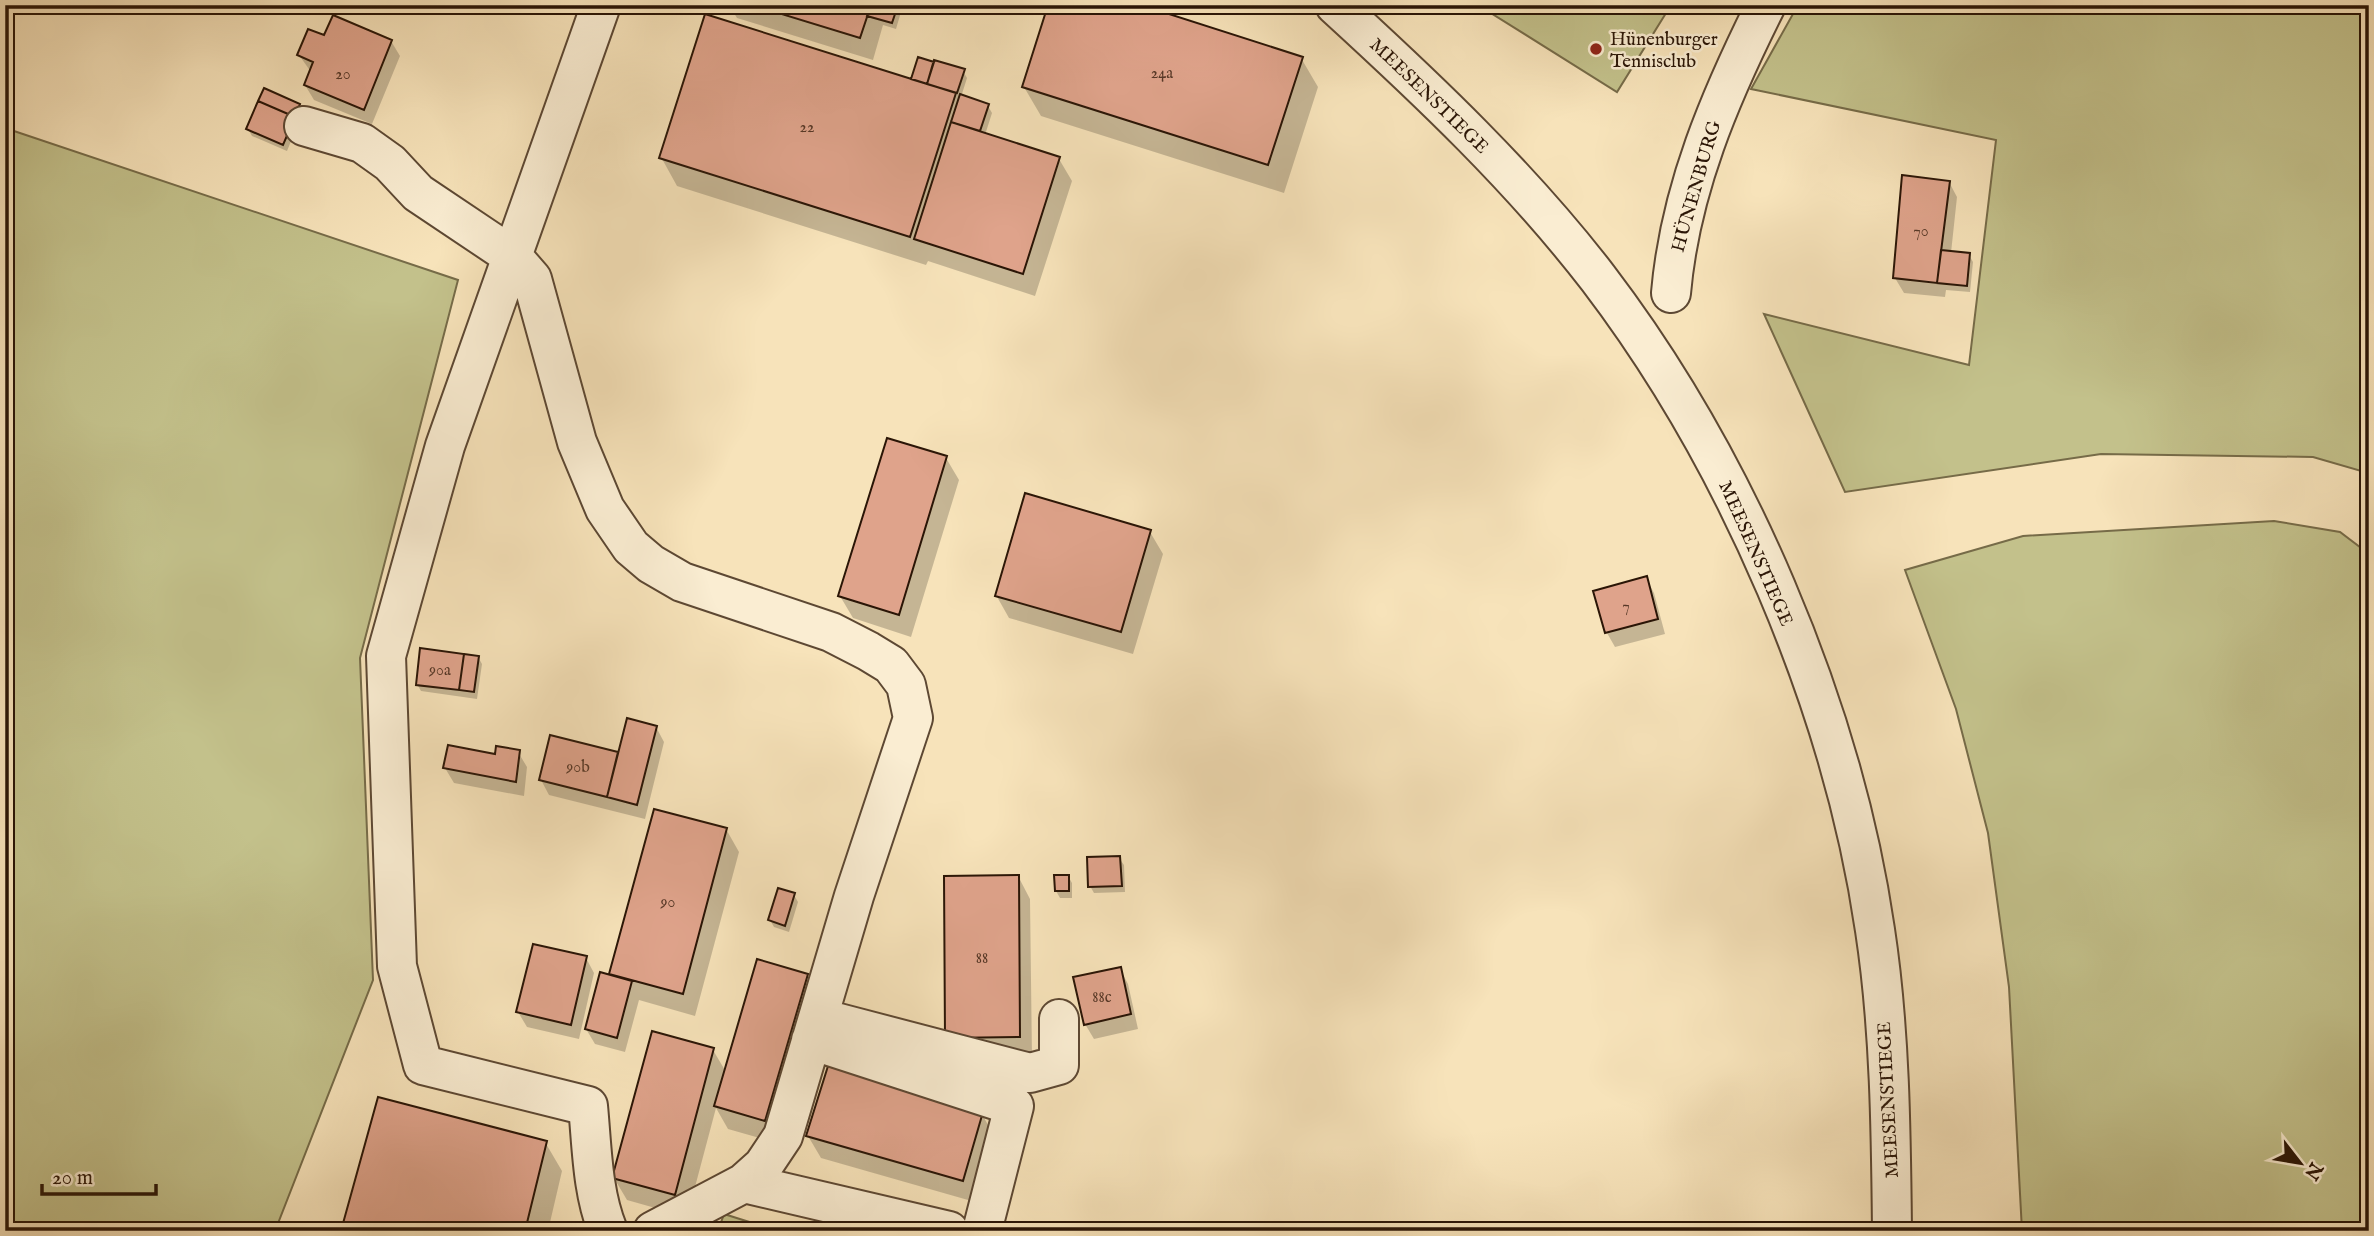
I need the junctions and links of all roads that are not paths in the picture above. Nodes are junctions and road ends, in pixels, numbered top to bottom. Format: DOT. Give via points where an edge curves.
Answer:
graph roads {
  1 [pos="601,5"];
  2 [pos="1335,5"];
  3 [pos="1766,5"];
  4 [pos="304,126"];
  5 [pos="512,256"];
  6 [pos="1671,293"];
  7 [pos="1059,1019"];
  8 [pos="815,1029"];
  9 [pos="744,1183"];
  10 [pos="608,1231"];
  11 [pos="653,1231"];
  12 [pos="949,1231"];
  13 [pos="982,1231"];
  14 [pos="1892,1231"];
  1 -- 5 [label="street"];
  2 -- 14 [label="street, MEESENSTIEGE" via="1500,163 1597,277 1663,371 1722,472 1758,548 1815,688 1848,801 1875,930 1890,1114"];
  3 -- 6 [label="street, HÜNENBURG" via="1717,108 1697,167"];
  4 -- 5 [label="street" via="362,143 390,163 418,194"];
  5 -- 8 [label="street" via="532,279 577,442 605,509 631,547 682,582 831,632 869,651 891,664 906,685 913,718"];
  5 -- 10 [label="street" via="442,457 386,656 397,966 423,1065 589,1106 595,1177"];
  7 -- 8 [label="street" via="1059,1065 1030,1073"];
  8 -- 9 [label="street" via="783,1136 763,1166"];
  8 -- 13 [label="street" via="1014,1105"];
  9 -- 11 [label="street"];
  9 -- 12 [label="street"];
}
